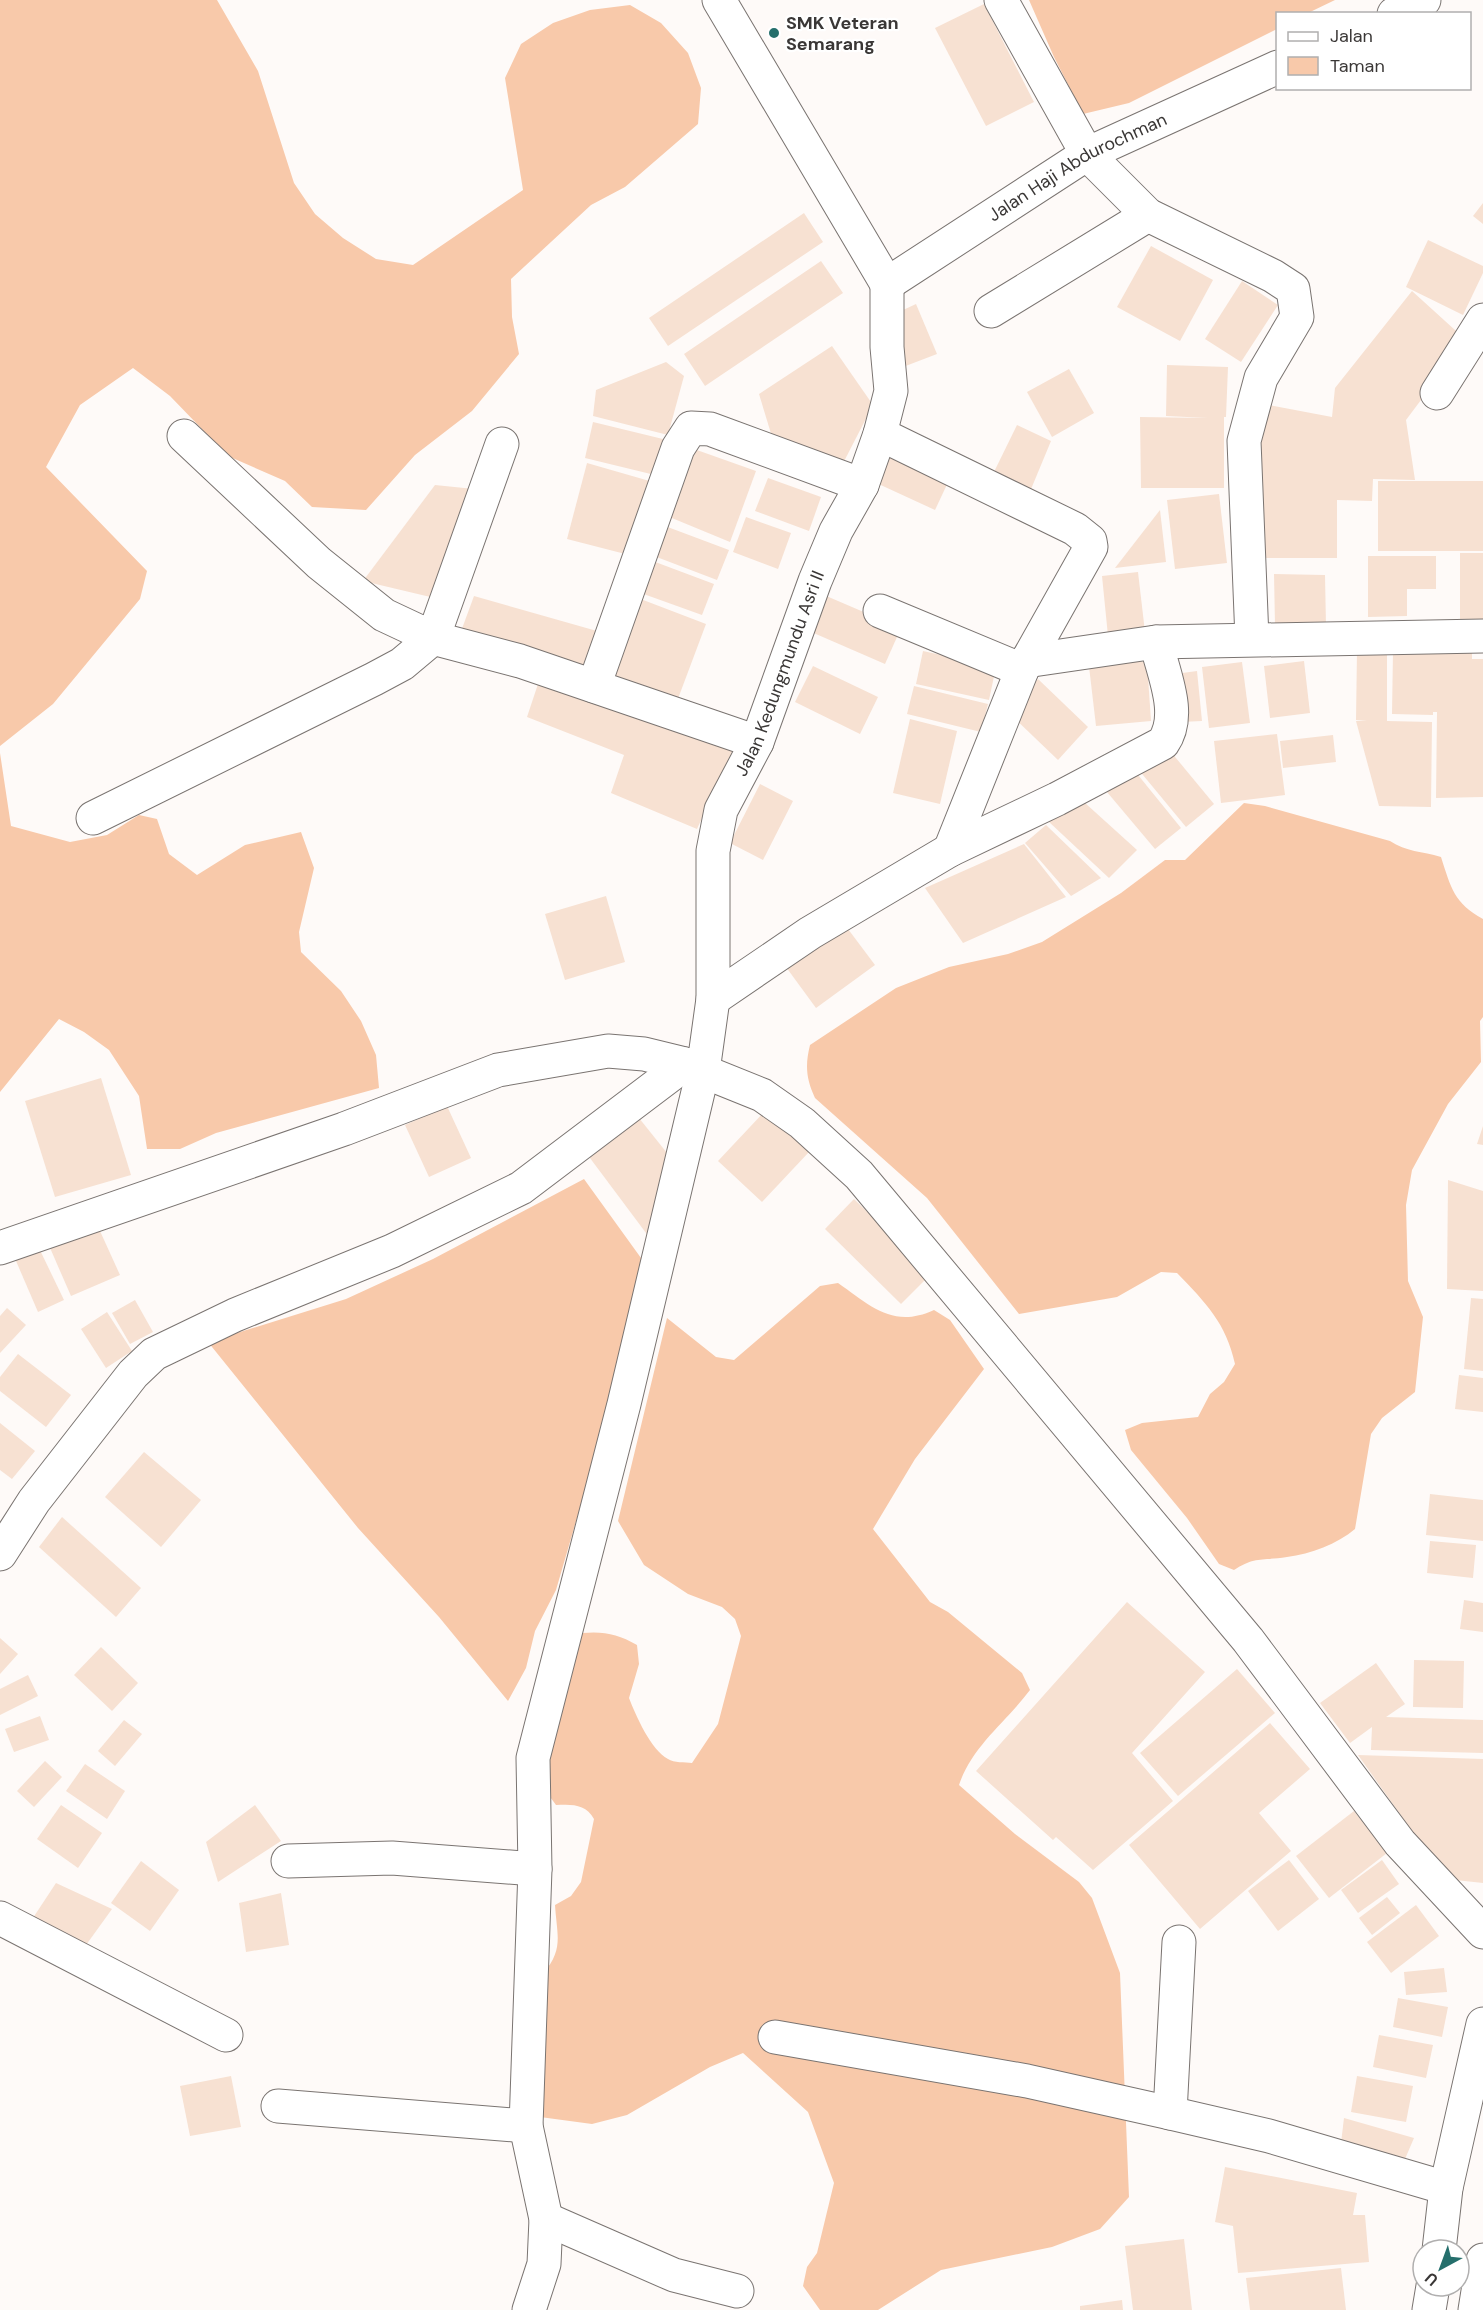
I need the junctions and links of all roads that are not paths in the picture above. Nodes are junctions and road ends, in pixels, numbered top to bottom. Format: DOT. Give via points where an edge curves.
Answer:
graph roads {
  1 [pos="720,0"];
  2 [pos="1001,0"];
  3 [pos="1424,0"];
  4 [pos="1398,12"];
  5 [pos="1276,68"];
  6 [pos="1087,154"];
  7 [pos="1148,215"];
  8 [pos="887,284"];
  9 [pos="991,311"];
  10 [pos="1483,320"];
  11 [pos="1437,393"];
  12 [pos="880,434"];
  13 [pos="184,436"];
  14 [pos="502,444"];
  15 [pos="862,485"];
  16 [pos="880,611"];
  17 [pos="1483,636"];
  18 [pos="434,638"];
  19 [pos="1252,639"];
  20 [pos="1156,642"];
  21 [pos="1024,665"];
  22 [pos="594,686"];
  23 [pos="757,742"];
  24 [pos="93,818"];
  25 [pos="950,850"];
  26 [pos="713,999"];
  27 [pos="694,1068"];
  28 [pos="0,1248"];
  29 [pos="0,1554"];
  30 [pos="288,1861"];
  31 [pos="535,1869"];
  32 [pos="0,1918"];
  33 [pos="1483,1932"];
  34 [pos="1179,1942"];
  35 [pos="1483,2024"];
  36 [pos="226,2035"];
  37 [pos="774,2037"];
  38 [pos="1477,2073"];
  39 [pos="278,2106"];
  40 [pos="1170,2113"];
  41 [pos="526,2126"];
  42 [pos="1446,2188"];
  43 [pos="546,2219"];
  44 [pos="1440,2238"];
  45 [pos="1483,2260"];
  46 [pos="737,2291"];
  47 [pos="529,2310"];
  48 [pos="1474,2310"];
  1 -- 8 [label="street"];
  2 -- 6 [label="street"];
  3 -- 4 [label="street"];
  5 -- 6 [label="street, Jalan Haji Abdurochman"];
  6 -- 7 [label="street"];
  6 -- 8 [label="street, Jalan Haji Abdurochman"];
  7 -- 9 [label="street"];
  7 -- 19 [label="street" via="1273,276 1293,289 1296,300 1297,317 1261,378 1244,441"];
  8 -- 12 [label="street, Jalan Kedungmundu Asri II" via="891,391"];
  10 -- 11 [label="street"];
  12 -- 15 [label="street, Jalan Kedungmundu Asri II"];
  12 -- 21 [label="street" via="1076,529 1090,541 1090,553"];
  13 -- 18 [label="street" via="319,563 384,615"];
  14 -- 18 [label="street"];
  15 -- 22 [label="street" via="710,429 691,428 678,448"];
  15 -- 23 [label="street, Jalan Kedungmundu Asri II" via="836,531 815,581"];
  16 -- 21 [label="street"];
  17 -- 19 [label="street"];
  18 -- 22 [label="street"];
  18 -- 24 [label="street" via="374,680"];
  19 -- 20 [label="street"];
  20 -- 21 [label="street"];
  20 -- 25 [label="street" via="1173,717 1171,733 1163,743"];
  21 -- 25 [label="street"];
  22 -- 23 [label="street"];
  23 -- 26 [label="street, Jalan Kedungmundu Asri II" via="721,810 712,850"];
  25 -- 26 [label="street" via="810,933"];
  26 -- 27 [label="street, Jalan Kedungmundu Asri II"];
  27 -- 28 [label="street" via="624,1051 498,1070 344,1129"];
  27 -- 29 [label="street" via="521,1188 392,1251 235,1315 154,1354 133,1374 34,1501"];
  27 -- 31 [label="street, Jalan Kedungmundu Asri II" via="624,1404 533,1758"];
  27 -- 33 [label="street" via="762,1095 802,1123 859,1175 1248,1640 1400,1844"];
  30 -- 31 [label="street" via="392,1858"];
  31 -- 41 [label="street, Jalan Kedungmundu Asri II"];
  32 -- 36 [label="street"];
  34 -- 40 [label="street"];
  35 -- 38 [label="street"];
  37 -- 40 [label="street" via="1028,2081"];
  38 -- 42 [label="street"];
  39 -- 41 [label="street"];
  40 -- 42 [label="street" via="1269,2136"];
  41 -- 43 [label="street, Jalan Kedungmundu Asri II"];
  42 -- 44 [label="street"];
  43 -- 46 [label="street" via="674,2275"];
  43 -- 47 [label="street, Jalan Kedungmundu Asri II" via="544,2264"];
  45 -- 48 [label="street"];
}
